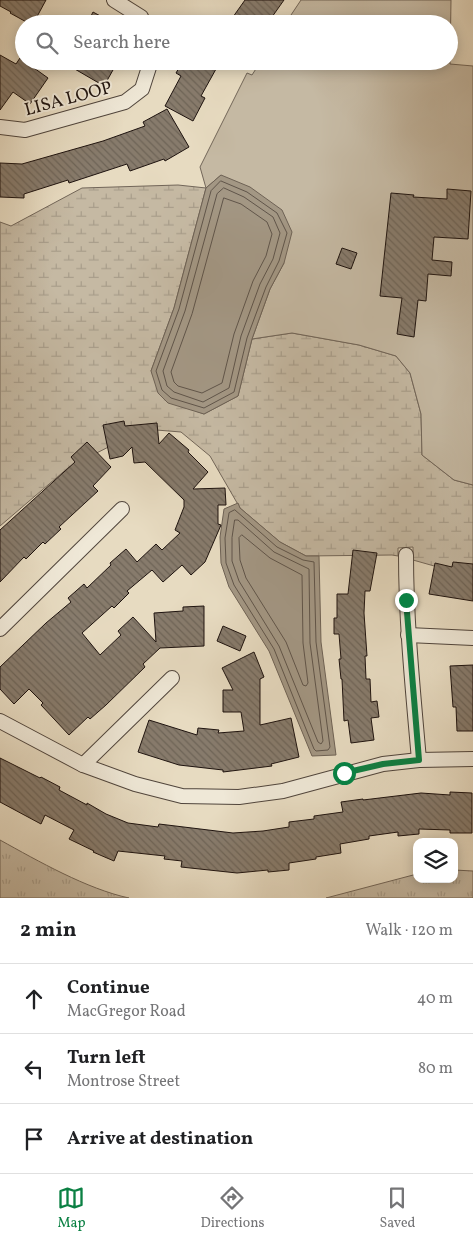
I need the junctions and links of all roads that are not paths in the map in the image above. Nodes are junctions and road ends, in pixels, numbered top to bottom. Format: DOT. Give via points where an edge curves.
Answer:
graph roads {
  1 [pos="114,0"];
  2 [pos="138,15"];
  3 [pos="148,70"];
  4 [pos="0,127"];
  5 [pos="122,509"];
  6 [pos="406,554"];
  7 [pos="0,629"];
  8 [pos="408,635"];
  9 [pos="473,638"];
  10 [pos="172,678"];
  11 [pos="0,721"];
  12 [pos="473,758"];
  13 [pos="419,760"];
  14 [pos="84,765"];
  1 -- 2 [label="street"];
  3 -- 4 [label="street, LISA LOOP" via="142,89 125,102 25,130"];
  5 -- 7 [label="street"];
  6 -- 8 [label="street"];
  8 -- 9 [label="street"];
  8 -- 13 [label="street"];
  10 -- 14 [label="street"];
  11 -- 14 [label="street"];
  12 -- 13 [label="street"];
  13 -- 14 [label="street" via="383,764 283,791 240,797 182,796 135,784"];
}
